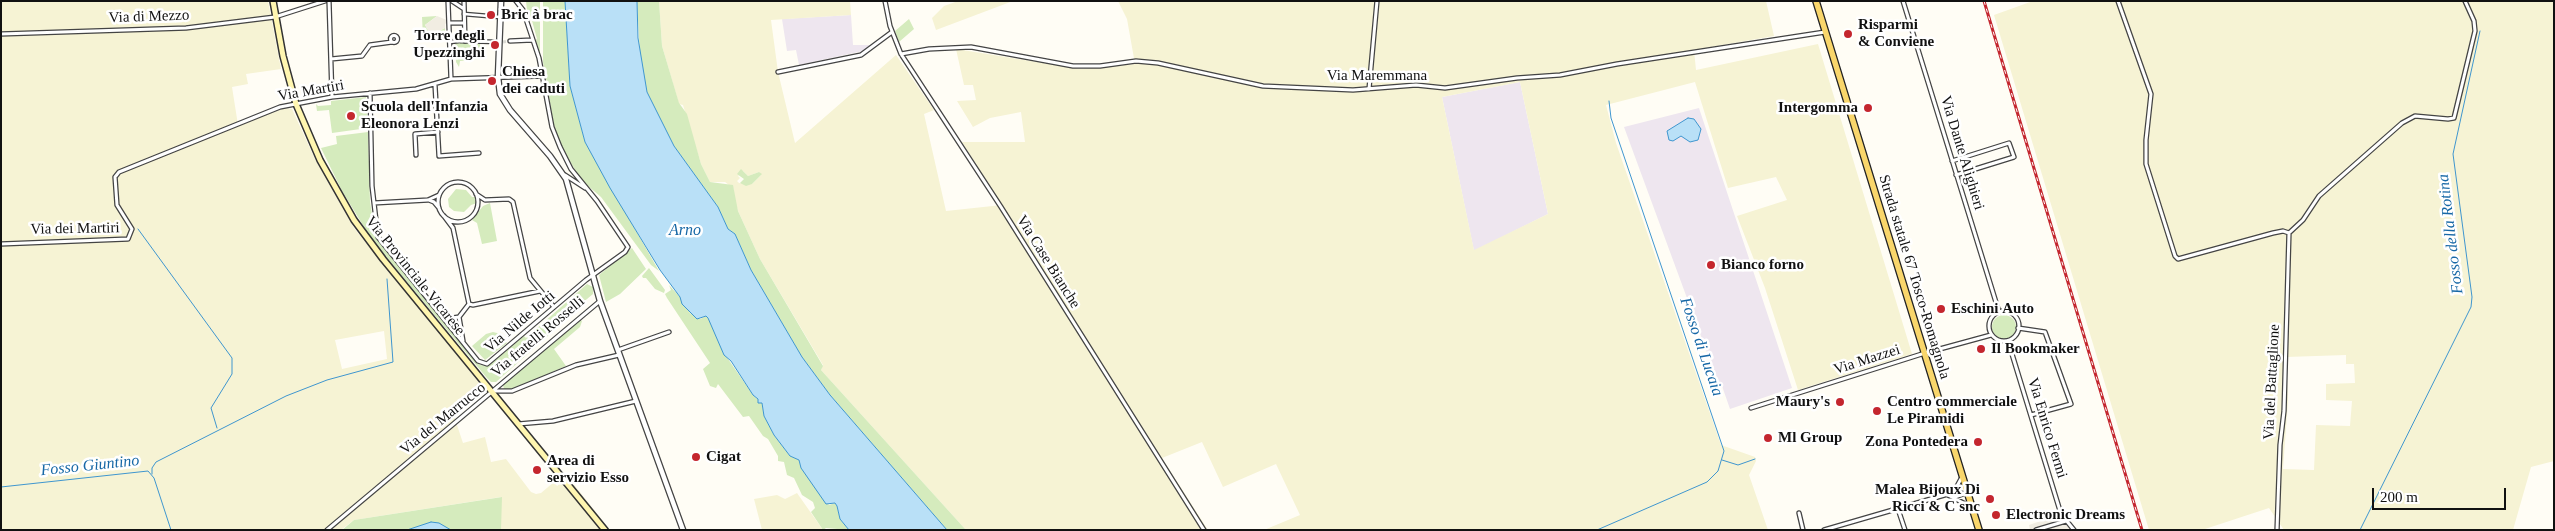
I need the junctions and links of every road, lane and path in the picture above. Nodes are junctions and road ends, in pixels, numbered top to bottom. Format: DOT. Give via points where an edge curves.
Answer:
graph roads {
  1 [pos="273,1"];
  2 [pos="325,1"];
  3 [pos="329,1"];
  4 [pos="448,1"];
  5 [pos="452,1"];
  6 [pos="464,1"];
  7 [pos="501,1"];
  8 [pos="516,1"];
  9 [pos="885,1"];
  10 [pos="1377,1"];
  11 [pos="1816,1"];
  12 [pos="1903,1"];
  13 [pos="2118,1"];
  14 [pos="2465,1"];
  15 [pos="464,9"];
  16 [pos="464,14"];
  17 [pos="275,16"];
  18 [pos="500,17"];
  19 [pos="526,17"];
  20 [pos="449,23"];
  21 [pos="464,23"];
  22 [pos="892,32"];
  23 [pos="1826,32"];
  24 [pos="1,34"];
  25 [pos="532,40"];
  26 [pos="461,41"];
  27 [pos="510,41"];
  28 [pos="392,42"];
  29 [pos="450,42"];
  30 [pos="501,42"];
  31 [pos="901,54"];
  32 [pos="331,59"];
  33 [pos="778,72"];
  34 [pos="542,76"];
  35 [pos="498,77"];
  36 [pos="451,79"];
  37 [pos="435,85"];
  38 [pos="1369,89"];
  39 [pos="370,93"];
  40 [pos="332,97"];
  41 [pos="296,104"];
  42 [pos="438,132"];
  43 [pos="479,153"];
  44 [pos="416,155"];
  45 [pos="1952,161"];
  46 [pos="124,169"];
  47 [pos="1956,174"];
  48 [pos="564,175"];
  49 [pos="587,190"];
  50 [pos="440,193"];
  51 [pos="476,194"];
  52 [pos="428,200"];
  53 [pos="374,203"];
  54 [pos="441,211"];
  55 [pos="444,216"];
  56 [pos="2290,235"];
  57 [pos="1,244"];
  58 [pos="592,275"];
  59 [pos="540,291"];
  60 [pos="600,300"];
  61 [pos="470,304"];
  62 [pos="554,307"];
  63 [pos="2000,312"];
  64 [pos="459,317"];
  65 [pos="445,319"];
  66 [pos="2018,328"];
  67 [pos="669,332"];
  68 [pos="1991,335"];
  69 [pos="2008,341"];
  70 [pos="464,342"];
  71 [pos="619,353"];
  72 [pos="1925,353"];
  73 [pos="491,392"];
  74 [pos="636,401"];
  75 [pos="1751,408"];
  76 [pos="2031,415"];
  77 [pos="518,424"];
  78 [pos="1962,474"];
  79 [pos="1956,488"];
  80 [pos="1967,490"];
  81 [pos="1948,494"];
  82 [pos="1955,496"];
  83 [pos="1973,508"];
  84 [pos="1898,509"];
  85 [pos="1799,513"];
  86 [pos="2066,521"];
  87 [pos="328,530"];
  88 [pos="605,530"];
  89 [pos="683,530"];
  90 [pos="1204,530"];
  91 [pos="1803,530"];
  92 [pos="1824,530"];
  93 [pos="1905,530"];
  94 [pos="1979,530"];
  95 [pos="2036,530"];
  96 [pos="2074,530"];
  97 [pos="2277,530"];
  1 -- 17 [label="main road, Via Provinciale Vicarese"];
  2 -- 17 [label="street, Via di Mezzo"];
  3 -- 32 [label="street"];
  4 -- 20 [label="street"];
  5 -- 15 [label="street"];
  6 -- 15 [label="street"];
  7 -- 18 [label="street"];
  8 -- 19 [label="street"];
  9 -- 22 [label="street, Via Case Bianche"];
  10 -- 38 [label="street"];
  11 -- 23 [label="main road, Strada statale 67 Tosco-Romagnola"];
  12 -- 45 [label="street, Via Dante Alighieri"];
  13 -- 56 [label="street" via="2151,94 2146,140 2147,170 2178,259 2283,231"];
  14 -- 56 [label="street" via="2475,32 2454,118 2415,116 2387,135 2319,196"];
  15 -- 16 [label="street"];
  16 -- 18 [label="street"];
  16 -- 21 [label="street"];
  17 -- 24 [label="street, Via di Mezzo" via="186,28"];
  17 -- 41 [label="main road, Via Provinciale Vicarese"];
  18 -- 19 [label="street"];
  18 -- 30 [label="street"];
  19 -- 25 [label="street"];
  20 -- 21 [label="street"];
  20 -- 29 [label="street"];
  21 -- 26 [label="street"];
  22 -- 31 [label="street, Via Case Bianche"];
  22 -- 33 [label="street" via="861,55"];
  23 -- 38 [label="street, Via Maremmana" via="1560,75 1448,88 1411,85"];
  23 -- 72 [label="main road, Strada statale 67 Tosco-Romagnola"];
  25 -- 27 [label="street"];
  25 -- 34 [label="street"];
  26 -- 29 [label="street"];
  26 -- 30 [label="street"];
  28 -- 32 [label="street" via="371,45 363,55"];
  29 -- 36 [label="street"];
  30 -- 35 [label="street"];
  31 -- 38 [label="street, Via Maremmana" via="971,47 1073,66 1144,62 1263,86"];
  31 -- 90 [label="street, Via Case Bianche" via="1006,214"];
  32 -- 40 [label="street"];
  34 -- 35 [label="street, Via Martiri"];
  34 -- 49 [label="street" via="556,138 571,169"];
  35 -- 36 [label="street, Via Martiri"];
  35 -- 48 [label="street" via="499,92 506,105"];
  36 -- 37 [label="street, Via Martiri"];
  37 -- 39 [label="street, Via Martiri"];
  37 -- 42 [label="street"];
  39 -- 40 [label="street, Via Martiri"];
  39 -- 53 [label="street, Via Nilde Iotti"];
  40 -- 41 [label="street, Via Martiri"];
  41 -- 46 [label="street, Via Martiri" via="239,122"];
  41 -- 73 [label="main road, Via Provinciale Vicarese" via="320,160 354,220"];
  42 -- 43 [label="street" via="439,156"];
  42 -- 44 [label="street" via="415,134"];
  45 -- 47 [label="street, Via Dante Alighieri"];
  45 -- 47 [label="street" via="2010,142 2014,157"];
  46 -- 57 [label="street, Via dei Martiri" via="116,174 115,179 118,208 132,231 128,239"];
  47 -- 63 [label="street, Via Dante Alighieri"];
  48 -- 49 [label="street"];
  48 -- 58 [label="street"];
  49 -- 58 [label="street, Via Nilde Iotti" via="628,247"];
  50 -- 51 [label="street" via="446,186 458,182 469,185"];
  50 -- 52 [label="street"];
  50 -- 54 [label="street"];
  51 -- 55 [label="street" via="477,208 470,218 456,222"];
  51 -- 59 [label="street" via="484,200 509,199 513,202 530,278"];
  52 -- 53 [label="street"];
  52 -- 54 [label="street"];
  53 -- 65 [label="street, Via Nilde Iotti" via="378,237"];
  54 -- 55 [label="street"];
  55 -- 61 [label="street" via="452,228"];
  56 -- 97 [label="street, Via del Battaglione"];
  58 -- 60 [label="street"];
  58 -- 62 [label="street, Via Nilde Iotti"];
  59 -- 61 [label="street"];
  59 -- 62 [label="street"];
  60 -- 71 [label="street"];
  60 -- 73 [label="street, Via fratelli Rosselli"];
  61 -- 64 [label="street"];
  62 -- 70 [label="street, Via Nilde Iotti" via="487,364 480,363"];
  63 -- 66 [label="street" via="2013,315"];
  63 -- 68 [label="street" via="1989,322"];
  64 -- 65 [label="street"];
  64 -- 70 [label="street, Via Nilde Iotti"];
  65 -- 70 [label="street, Via Nilde Iotti"];
  66 -- 69 [label="street"];
  66 -- 76 [label="street" via="2045,332 2071,404"];
  67 -- 71 [label="street"];
  68 -- 69 [label="street"];
  68 -- 72 [label="street, Via Mazzei"];
  69 -- 76 [label="street, Via Enrico Fermi"];
  71 -- 73 [label="street, Via del Marrucco" via="576,365 512,391"];
  71 -- 74 [label="street"];
  72 -- 75 [label="street, Via Mazzei"];
  72 -- 78 [label="main road, Strada statale 67 Tosco-Romagnola"];
  73 -- 77 [label="main road, Via Provinciale Vicarese"];
  73 -- 87 [label="street, Via del Marrucco"];
  74 -- 77 [label="street" via="553,421"];
  74 -- 89 [label="street"];
  76 -- 86 [label="street, Via Enrico Fermi"];
  77 -- 88 [label="main road, Via Provinciale Vicarese"];
  78 -- 79 [label="street"];
  78 -- 80 [label="main road, Strada statale 67 Tosco-Romagnola"];
  79 -- 80 [label="street"];
  79 -- 81 [label="street"];
  80 -- 82 [label="street"];
  80 -- 83 [label="main road, Strada statale 67 Tosco-Romagnola"];
  81 -- 82 [label="street"];
  81 -- 84 [label="street"];
  82 -- 83 [label="street"];
  83 -- 94 [label="main road, Strada statale 67 Tosco-Romagnola"];
  84 -- 92 [label="street"];
  84 -- 93 [label="street"];
  85 -- 91 [label="street"];
  86 -- 95 [label="street"];
  86 -- 96 [label="street, Via Enrico Fermi"];
}
